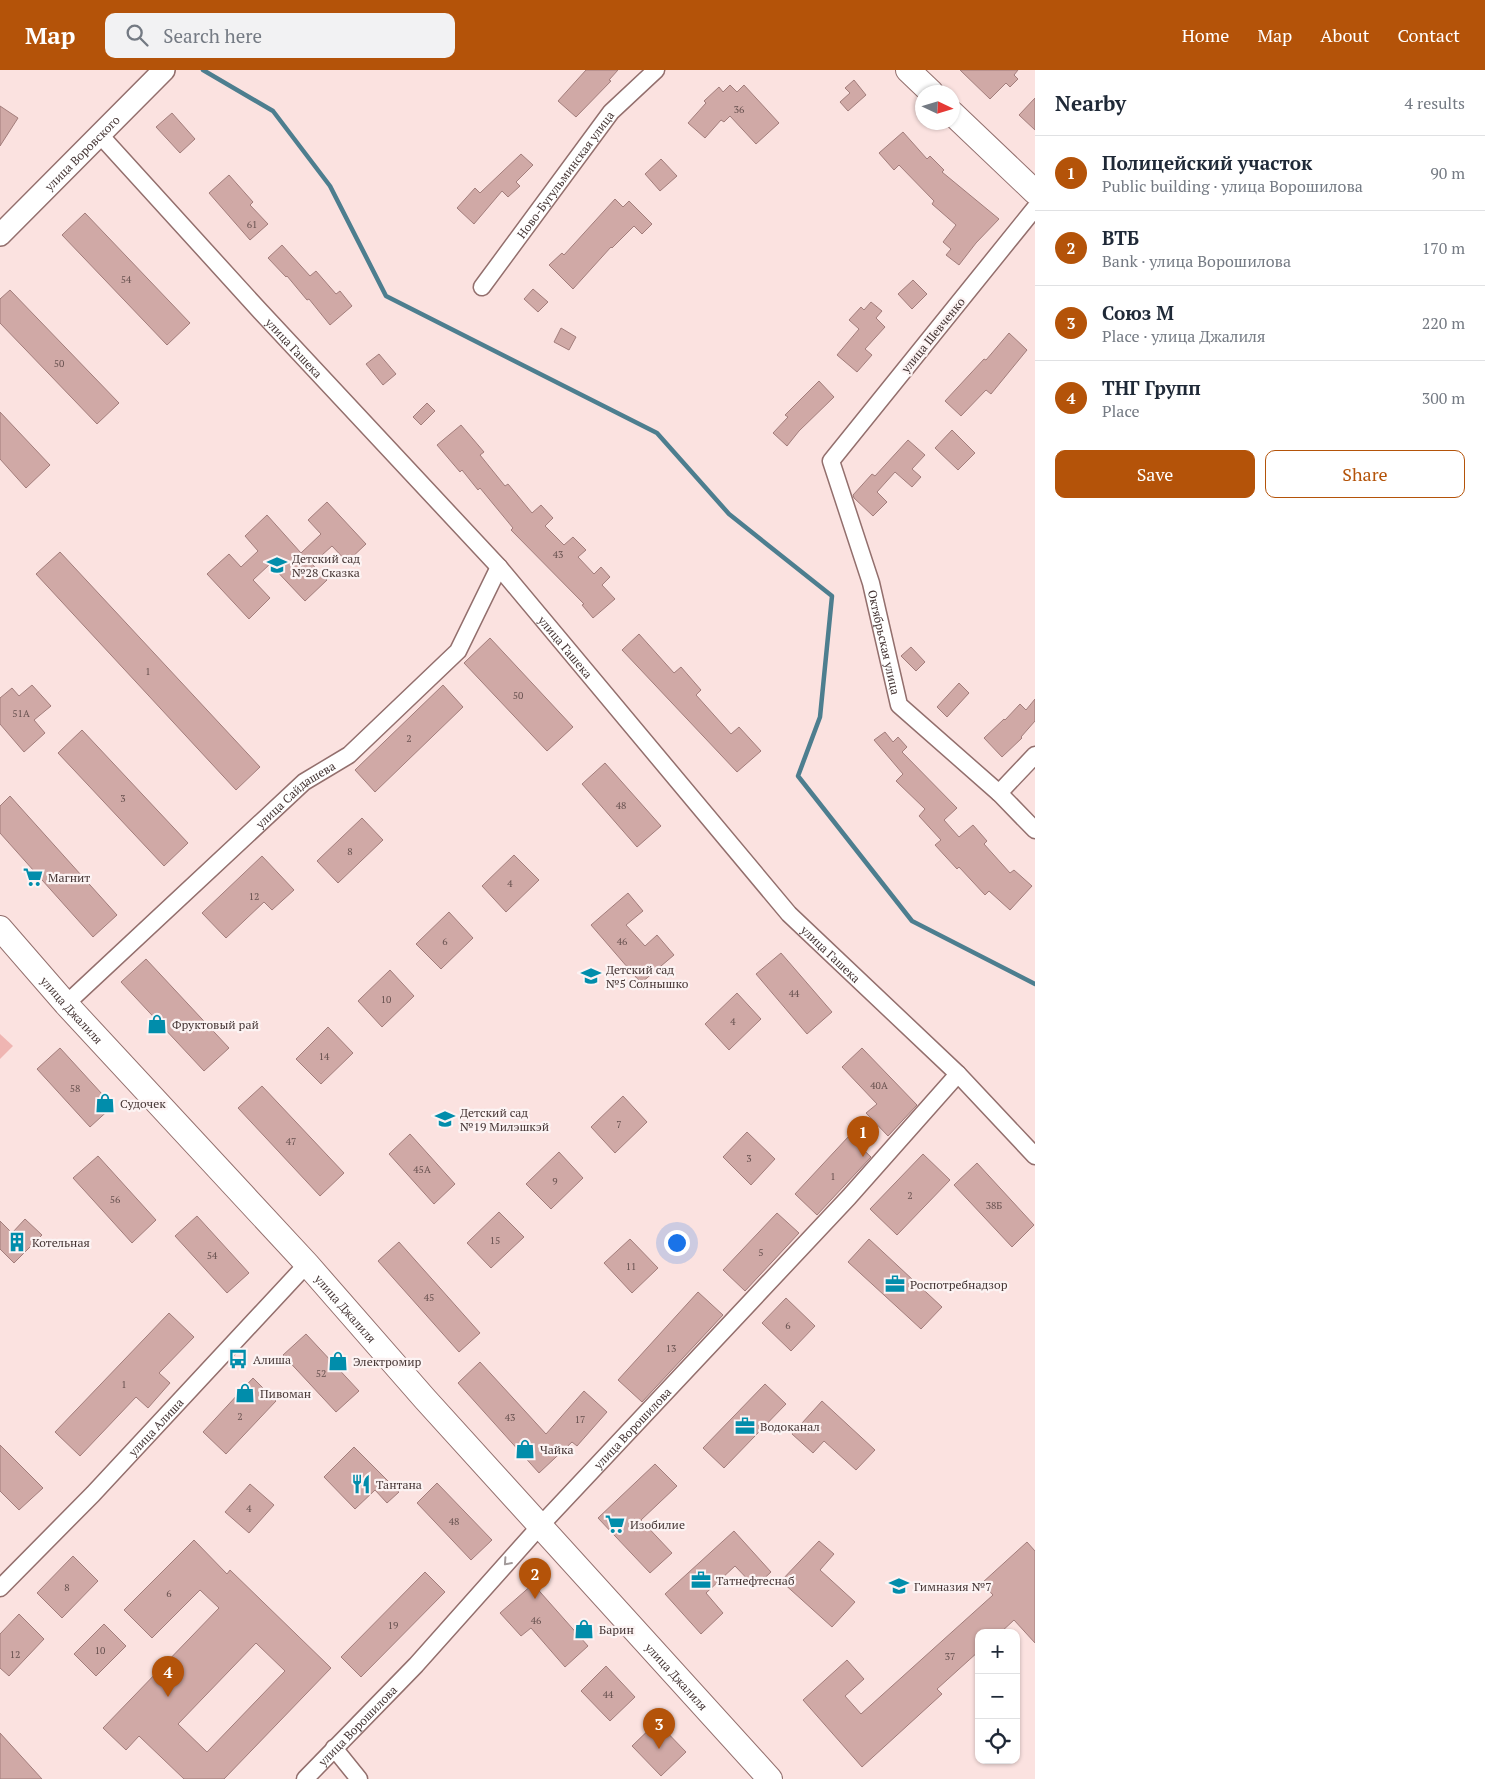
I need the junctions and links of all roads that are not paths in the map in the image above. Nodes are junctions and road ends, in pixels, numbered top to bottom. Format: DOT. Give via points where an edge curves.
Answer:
graph roads {
  1 [pos="164,70"];
  2 [pos="656,70"];
  3 [pos="908,70"];
  4 [pos="924,85"];
  5 [pos="960,121"];
  6 [pos="100,135"];
  7 [pos="1035,192"];
  8 [pos="1035,208"];
  9 [pos="0,235"];
  10 [pos="482,286"];
  11 [pos="831,461"];
  12 [pos="499,568"];
  13 [pos="1035,755"];
  14 [pos="999,793"];
  15 [pos="1035,830"];
  16 [pos="0,928"];
  17 [pos="66,1004"];
  18 [pos="958,1074"];
  19 [pos="1035,1156"];
  20 [pos="307,1264"];
  21 [pos="540,1526"];
  22 [pos="0,1588"];
  23 [pos="334,1748"];
  24 [pos="306,1779"];
  25 [pos="359,1779"];
  26 [pos="770,1779"];
  1 -- 6 [label="street, улица Воровского"];
  2 -- 10 [label="street, Ново-Бугульминская улица" via="611,112"];
  3 -- 4 [label="main road"];
  5 -- 7 [label="main road"];
  6 -- 9 [label="street, улица Воровского"];
  6 -- 12 [label="street, улица Гашека"];
  8 -- 11 [label="street, улица Шевченко"];
  11 -- 14 [label="street, Октябрьская улица" via="871,583 899,705"];
  12 -- 17 [label="street, улица Сайдашева" via="458,651 349,755 304,782"];
  12 -- 18 [label="street, улица Гашека" via="789,914"];
  13 -- 14 [label="street"];
  14 -- 15 [label="street, Октябрьская улица"];
  16 -- 17 [label="main road, улица Джалиля"];
  17 -- 20 [label="main road, улица Джалиля"];
  18 -- 19 [label="street, улица Гашека"];
  18 -- 21 [label="street, улица Ворошилова" via="850,1197"];
  20 -- 21 [label="main road, улица Джалиля"];
  20 -- 22 [label="street, улица Алиша" via="94,1494"];
  21 -- 23 [label="street, улица Ворошилова, one-way" via="416,1665"];
  21 -- 26 [label="main road, улица Джалиля"];
  23 -- 24 [label="street, улица Ворошилова"];
  23 -- 25 [label="street"];
}
